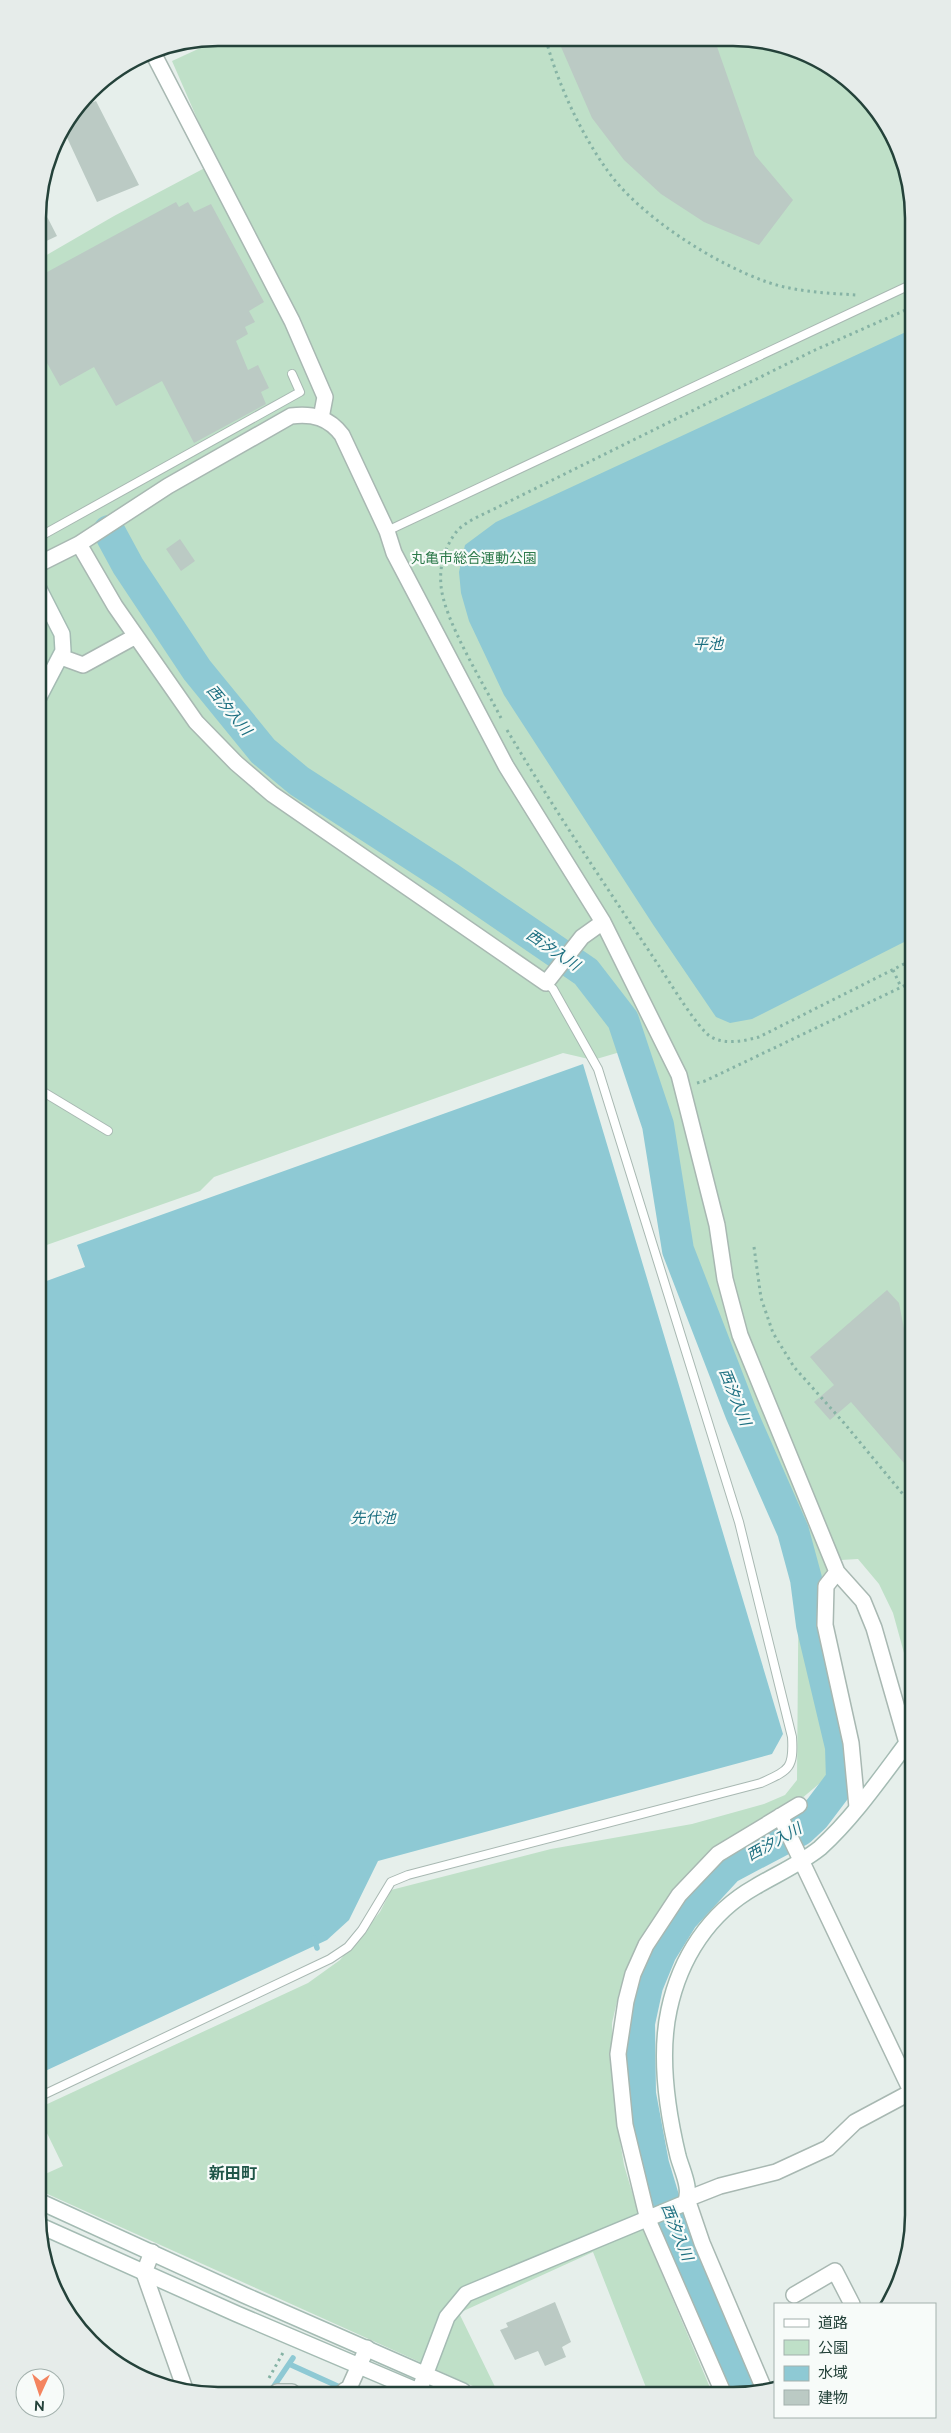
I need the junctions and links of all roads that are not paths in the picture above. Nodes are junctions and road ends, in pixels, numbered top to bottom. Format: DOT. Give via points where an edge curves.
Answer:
graph roads {
  1 [pos="160,56"];
  2 [pos="905,287"];
  3 [pos="292,374"];
  4 [pos="321,418"];
  5 [pos="387,531"];
  6 [pos="47,533"];
  7 [pos="79,544"];
  8 [pos="47,560"];
  9 [pos="47,604"];
  10 [pos="136,636"];
  11 [pos="61,657"];
  12 [pos="47,684"];
  13 [pos="603,922"];
  14 [pos="546,983"];
  15 [pos="47,1094"];
  16 [pos="108,1131"];
  17 [pos="837,1572"];
  18 [pos="904,1727"];
  19 [pos="904,1748"];
  20 [pos="799,1805"];
  21 [pos="857,1806"];
  22 [pos="780,1816"];
  23 [pos="797,1856"];
  24 [pos="904,2077"];
  25 [pos="46,2094"];
  26 [pos="904,2097"];
  27 [pos="684,2202"];
  28 [pos="46,2204"];
  29 [pos="648,2220"];
  30 [pos="47,2228"];
  31 [pos="152,2252"];
  32 [pos="144,2273"];
  33 [pos="794,2295"];
  34 [pos="851,2303"];
  35 [pos="367,2348"];
  36 [pos="359,2365"];
  37 [pos="426,2374"];
  38 [pos="183,2383"];
  39 [pos="761,2384"];
  40 [pos="348,2387"];
  41 [pos="409,2387"];
  42 [pos="420,2387"];
  43 [pos="454,2387"];
  44 [pos="721,2387"];
  1 -- 4 [label="street" via="292,321 326,397"];
  2 -- 5 [label="lane"];
  3 -- 6 [label="lane" via="300,392"];
  4 -- 5 [label="street" via="342,435"];
  4 -- 7 [label="street" via="291,416 168,486"];
  5 -- 13 [label="street" via="394,553 506,766"];
  7 -- 8 [label="street"];
  7 -- 10 [label="street"];
  9 -- 11 [label="street" via="62,634"];
  10 -- 11 [label="street" via="83,664"];
  10 -- 14 [label="street" via="196,722 236,764 272,794"];
  11 -- 12 [label="street"];
  13 -- 14 [label="street" via="582,937"];
  13 -- 17 [label="street" via="682,1086 717,1225 725,1279 740,1335"];
  14 -- 25 [label="lane" via="553,989 598,1069 739,1522 792,1737 794,1758 785,1772 762,1784 391,1882 362,1930 330,1959"];
  15 -- 16 [label="lane"];
  17 -- 18 [label="street" via="863,1601 871,1619"];
  17 -- 21 [label="street" via="826,1586 825,1625 851,1743"];
  19 -- 21 [label="street"];
  20 -- 22 [label="street"];
  21 -- 23 [label="street" via="820,1847"];
  22 -- 23 [label="street"];
  22 -- 29 [label="street" via="718,1854 704,1868 679,1895 659,1924 633,1974 618,2054 625,2124"];
  23 -- 24 [label="street"];
  23 -- 27 [label="street" via="713,1918 698,1938 676,1986 669,2009 665,2058 674,2131 688,2192"];
  26 -- 27 [label="street" via="855,2122 828,2148 776,2172 720,2186"];
  27 -- 29 [label="street"];
  27 -- 39 [label="street"];
  28 -- 31 [label="street"];
  29 -- 37 [label="street" via="466,2294 447,2316"];
  29 -- 44 [label="street"];
  30 -- 32 [label="street"];
  31 -- 32 [label="street"];
  31 -- 35 [label="street"];
  32 -- 36 [label="street"];
  32 -- 38 [label="street"];
  33 -- 34 [label="street" via="835,2272"];
  35 -- 36 [label="street"];
  35 -- 37 [label="street"];
  36 -- 40 [label="street"];
  36 -- 41 [label="street"];
  37 -- 42 [label="street"];
  37 -- 43 [label="street"];
}
